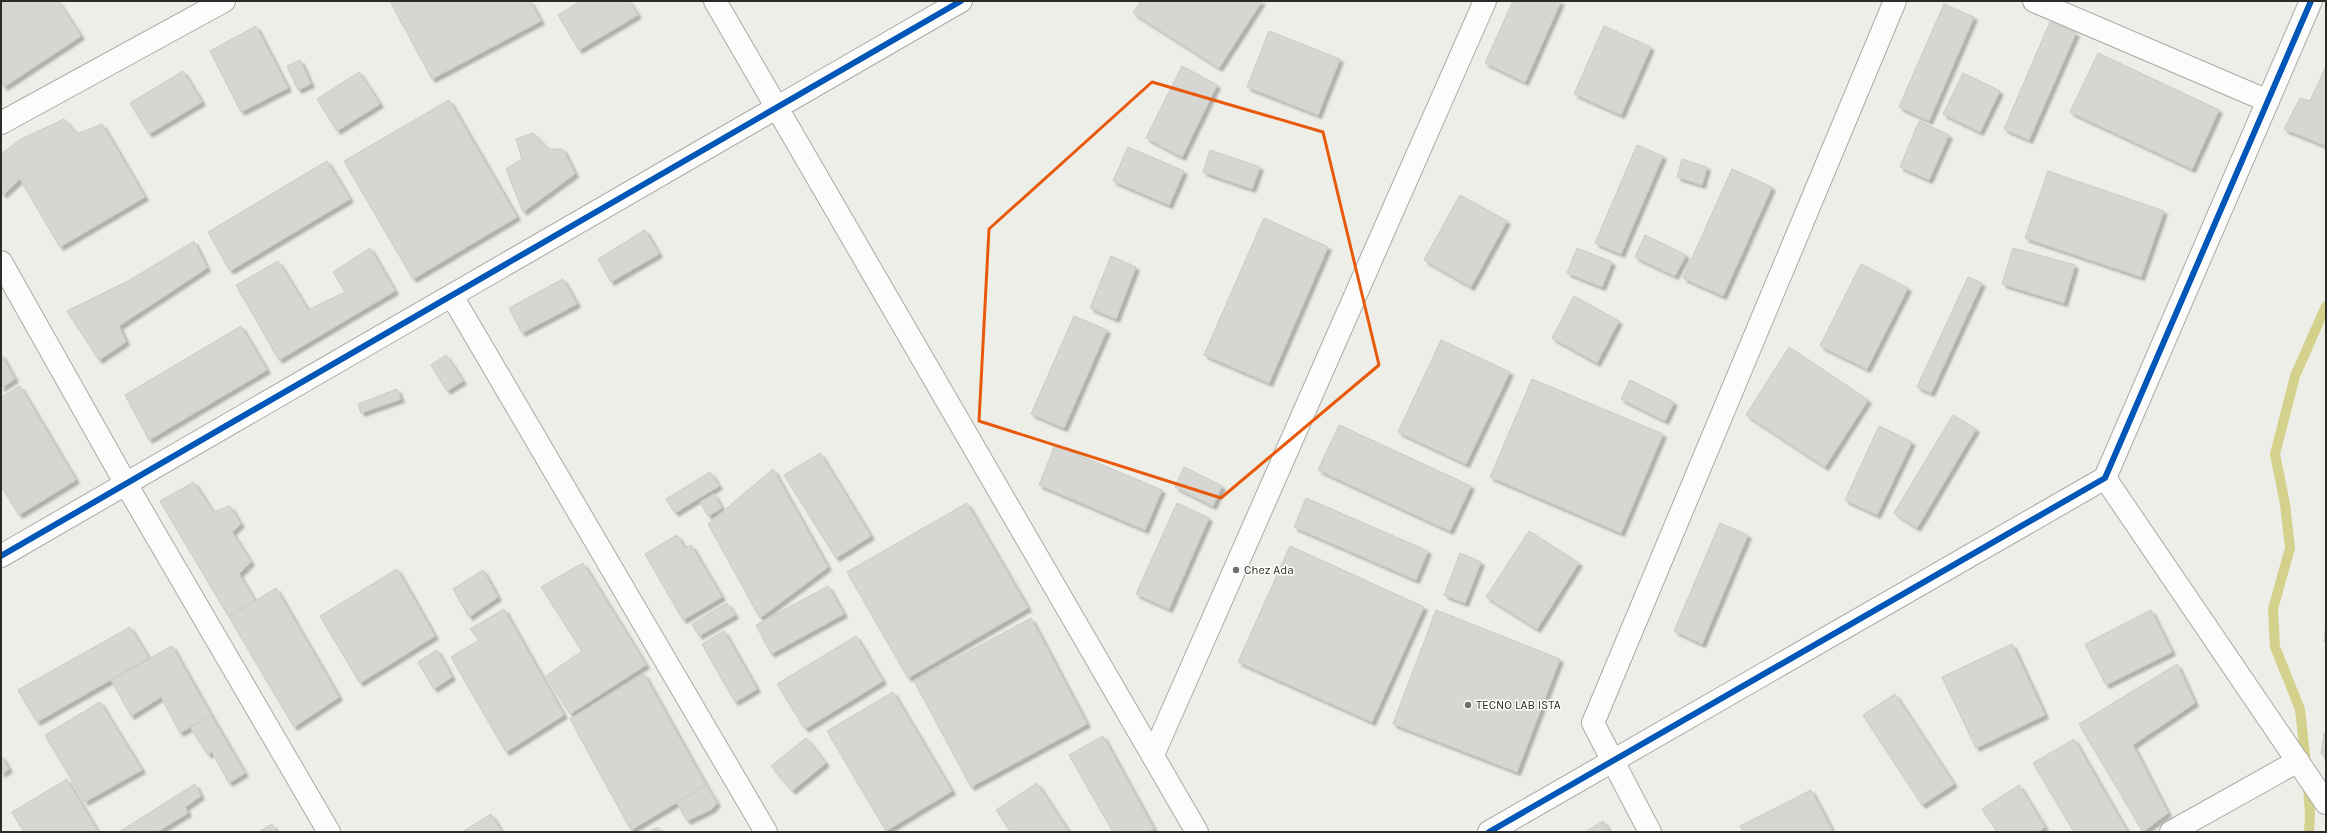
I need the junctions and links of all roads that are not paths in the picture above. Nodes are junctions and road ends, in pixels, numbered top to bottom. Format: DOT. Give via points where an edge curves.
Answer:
graph roads {
  1 [pos="224,1"];
  2 [pos="715,1"];
  3 [pos="961,1"];
  4 [pos="1485,1"];
  5 [pos="1895,1"];
  6 [pos="2034,1"];
  7 [pos="2311,1"];
  8 [pos="2268,101"];
  9 [pos="777,108"];
  10 [pos="1,123"];
  11 [pos="1,262"];
  12 [pos="452,296"];
  13 [pos="2105,478"];
  14 [pos="126,484"];
  15 [pos="1,556"];
  16 [pos="1153,755"];
  17 [pos="1613,761"];
  18 [pos="2298,761"];
  19 [pos="2326,804"];
  20 [pos="329,832"];
  21 [pos="766,832"];
  22 [pos="1198,832"];
  23 [pos="1489,832"];
  24 [pos="1650,832"];
  25 [pos="2171,832"];
  1 -- 10 [label="street"];
  2 -- 9 [label="street"];
  3 -- 9 [label="street"];
  4 -- 16 [label="street"];
  5 -- 17 [label="street" via="1593,723"];
  6 -- 8 [label="street"];
  7 -- 8 [label="street"];
  8 -- 13 [label="street"];
  9 -- 12 [label="street"];
  9 -- 16 [label="street"];
  11 -- 14 [label="street"];
  12 -- 14 [label="street"];
  12 -- 21 [label="street"];
  13 -- 17 [label="street"];
  13 -- 18 [label="street"];
  14 -- 15 [label="street"];
  14 -- 20 [label="street"];
  16 -- 22 [label="street"];
  17 -- 23 [label="street"];
  17 -- 24 [label="street"];
  18 -- 19 [label="street"];
  18 -- 25 [label="street"];
}
